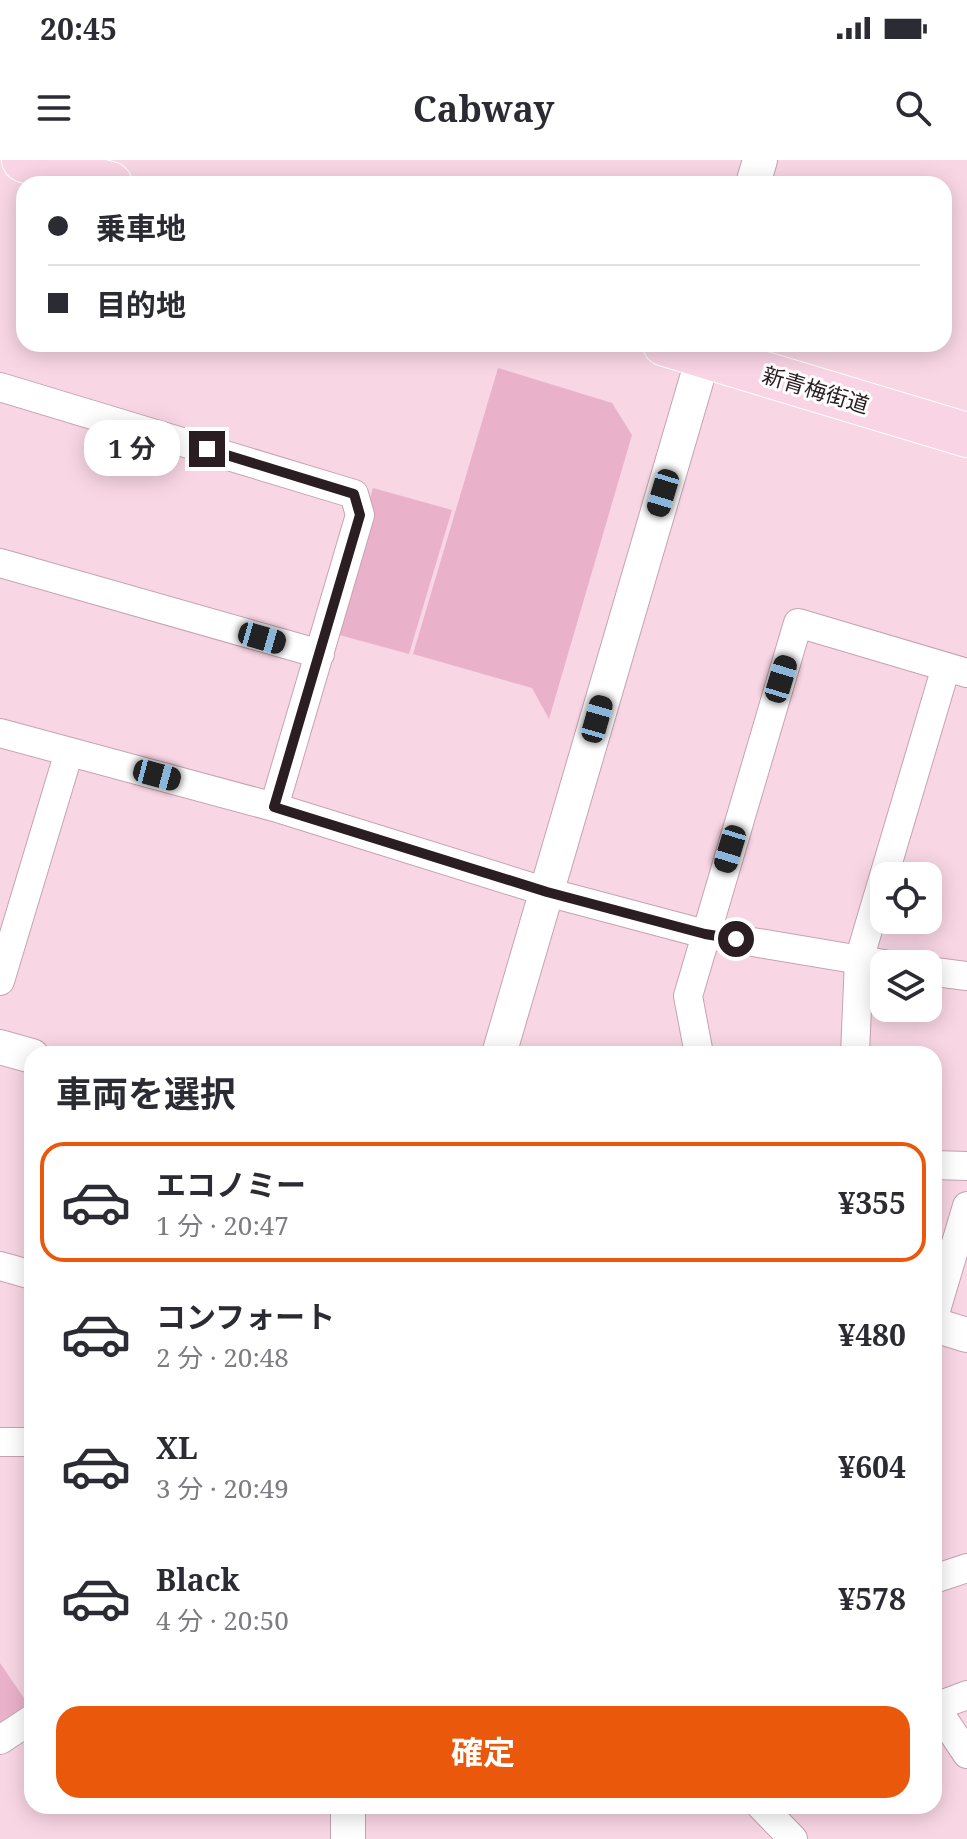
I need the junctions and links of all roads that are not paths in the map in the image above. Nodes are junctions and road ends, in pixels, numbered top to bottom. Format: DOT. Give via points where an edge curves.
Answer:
graph roads {
  1 [pos="24,160"];
  2 [pos="81,176"];
  3 [pos="691,352"];
  4 [pos="705,352"];
  5 [pos="0,387"];
  6 [pos="967,435"];
  7 [pos="0,563"];
  8 [pos="320,654"];
  9 [pos="956,670"];
  10 [pos="0,733"];
  11 [pos="69,752"];
  12 [pos="274,807"];
  13 [pos="547,892"];
  14 [pos="705,934"];
  15 [pos="875,950"];
  16 [pos="870,962"];
  17 [pos="870,973"];
  18 [pos="942,973"];
  19 [pos="967,976"];
  20 [pos="0,981"];
  21 [pos="501,1046"];
  22 [pos="697,1046"];
  23 [pos="856,1046"];
  24 [pos="0,1047"];
  25 [pos="24,1054"];
  26 [pos="942,1165"];
  27 [pos="967,1166"];
  28 [pos="967,1206"];
  29 [pos="0,1266"];
  30 [pos="24,1273"];
  31 [pos="942,1290"];
  32 [pos="942,1327"];
  33 [pos="967,1335"];
  34 [pos="0,1442"];
  35 [pos="24,1442"];
  36 [pos="967,1568"];
  37 [pos="942,1576"];
  38 [pos="967,1695"];
  39 [pos="942,1704"];
  40 [pos="942,1716"];
  41 [pos="24,1724"];
  42 [pos="0,1740"];
  43 [pos="967,1754"];
  44 [pos="348,1814"];
  45 [pos="769,1814"];
  46 [pos="348,1839"];
  47 [pos="793,1839"];
  1 -- 2 [label="main road"];
  3 -- 13 [label="street"];
  4 -- 6 [label="main road, 新青梅街道"];
  5 -- 8 [label="street" via="354,494 360,515"];
  7 -- 8 [label="street"];
  8 -- 12 [label="street"];
  9 -- 14 [label="street" via="798,623"];
  9 -- 15 [label="street"];
  10 -- 11 [label="street"];
  11 -- 12 [label="street"];
  11 -- 20 [label="street"];
  12 -- 13 [label="street"];
  13 -- 14 [label="street"];
  13 -- 21 [label="street"];
  14 -- 16 [label="street"];
  14 -- 22 [label="street" via="688,996"];
  17 -- 23 [label="street"];
  18 -- 19 [label="street"];
  24 -- 25 [label="street"];
  26 -- 27 [label="street"];
  28 -- 31 [label="street"];
  29 -- 30 [label="street"];
  32 -- 33 [label="street"];
  34 -- 35 [label="street"];
  36 -- 37 [label="street"];
  38 -- 39 [label="street"];
  40 -- 43 [label="street"];
  41 -- 42 [label="street"];
  44 -- 46 [label="street"];
  45 -- 47 [label="street"];
}
